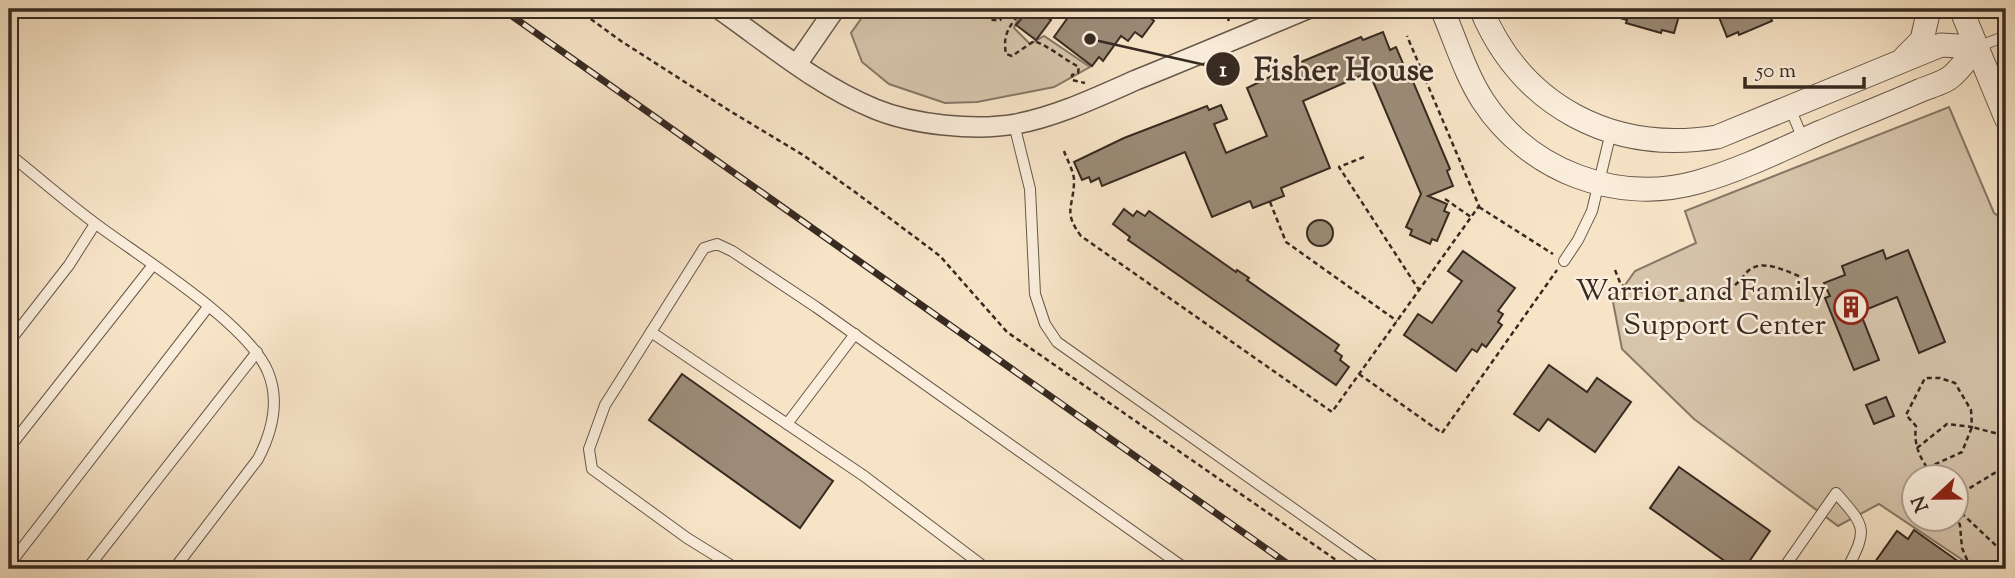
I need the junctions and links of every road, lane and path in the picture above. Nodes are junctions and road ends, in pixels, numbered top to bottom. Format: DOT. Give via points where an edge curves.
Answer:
graph roads {
  1 [pos="577,9"];
  2 [pos="719,9"];
  3 [pos="835,9"];
  4 [pos="978,9"];
  5 [pos="1009,9"];
  6 [pos="1023,9"];
  7 [pos="1224,9"];
  8 [pos="1307,9"];
  9 [pos="1442,9"];
  10 [pos="1481,9"];
  11 [pos="1929,9"];
  12 [pos="1961,9"];
  13 [pos="1229,20"];
  14 [pos="1406,36"];
  15 [pos="2006,36"];
  16 [pos="1977,47"];
  17 [pos="1901,62"];
  18 [pos="797,64"];
  19 [pos="1085,83"];
  20 [pos="1790,107"];
  21 [pos="2006,118"];
  22 [pos="1014,124"];
  23 [pos="1611,132"];
  24 [pos="1804,140"];
  25 [pos="1064,151"];
  26 [pos="9,154"];
  27 [pos="1364,158"];
  28 [pos="1598,184"];
  29 [pos="1445,199"];
  30 [pos="1269,202"];
  31 [pos="1479,206"];
  32 [pos="1471,218"];
  33 [pos="95,224"];
  34 [pos="1564,261"];
  35 [pos="153,265"];
  36 [pos="1615,270"];
  37 [pos="1804,278"];
  38 [pos="1419,290"];
  39 [pos="208,307"];
  40 [pos="1397,321"];
  41 [pos="651,332"];
  42 [pos="855,334"];
  43 [pos="9,342"];
  44 [pos="257,352"];
  45 [pos="1359,374"];
  46 [pos="787,424"];
  47 [pos="1972,428"];
  48 [pos="2006,436"];
  49 [pos="9,448"];
  50 [pos="1917,448"];
  51 [pos="1924,462"];
  52 [pos="1940,462"];
  53 [pos="2006,466"];
  54 [pos="1969,488"];
  55 [pos="1969,520"];
  56 [pos="1961,532"];
  57 [pos="2006,555"];
  58 [pos="9,565"];
  59 [pos="88,569"];
  60 [pos="174,569"];
  61 [pos="737,569"];
  62 [pos="987,569"];
  63 [pos="1186,569"];
  64 [pos="1349,569"];
  65 [pos="1379,569"];
  66 [pos="1783,569"];
  67 [pos="1847,569"];
  68 [pos="1971,569"];
  1 -- 64 [label="path" via="855,192 940,256 1007,332"];
  2 -- 18 [label="street"];
  3 -- 18 [label="street"];
  4 -- 5 [label="path" via="993,20 1000,20"];
  6 -- 19 [label="path" via="1006,34 1006,54 1012,56 1034,41 1048,46 1079,67 1072,80"];
  7 -- 13 [label="path"];
  8 -- 22 [label="street" via="1073,107"];
  9 -- 28 [label="street" via="1473,83 1508,132 1557,168"];
  10 -- 23 [label="street" via="1507,58 1536,90 1572,115"];
  11 -- 17 [label="street" via="1922,40"];
  12 -- 16 [label="street"];
  14 -- 31 [label="path"];
  15 -- 16 [label="lane"];
  16 -- 17 [label="street" via="1941,45"];
  16 -- 21 [label="street"];
  16 -- 24 [label="street" via="1952,77"];
  17 -- 20 [label="street"];
  18 -- 22 [label="street" via="850,97 907,119 978,126"];
  20 -- 23 [label="street" via="1696,140 1653,140"];
  20 -- 24 [label="lane"];
  22 -- 65 [label="lane" via="1030,189 1035,294 1045,324 1058,342"];
  23 -- 28 [label="lane"];
  24 -- 28 [label="street" via="1696,183 1656,189"];
  25 -- 45 [label="path" via="1075,180 1072,223 1081,236 1332,412"];
  26 -- 33 [label="lane"];
  27 -- 38 [label="path" via="1339,167"];
  28 -- 34 [label="lane" via="1592,211"];
  29 -- 32 [label="path"];
  30 -- 40 [label="path" via="1286,243"];
  31 -- 32 [label="path"];
  31 -- 34 [label="path"];
  32 -- 38 [label="path"];
  33 -- 35 [label="lane"];
  33 -- 43 [label="lane"];
  34 -- 45 [label="path" via="1442,433"];
  35 -- 39 [label="lane"];
  35 -- 49 [label="lane"];
  36 -- 37 [label="path" via="1621,285 1683,302 1720,295 1750,269 1765,264"];
  38 -- 40 [label="path"];
  39 -- 44 [label="lane"];
  39 -- 58 [label="lane"];
  40 -- 45 [label="path"];
  41 -- 42 [label="lane" via="704,248 717,244"];
  41 -- 46 [label="lane"];
  41 -- 61 [label="lane" via="605,405 589,449 593,469"];
  42 -- 46 [label="lane"];
  42 -- 63 [label="lane"];
  44 -- 59 [label="lane"];
  44 -- 60 [label="lane" via="268,373 274,402 264,447"];
  46 -- 62 [label="lane"];
  47 -- 48 [label="path"];
  47 -- 50 [label="path" via="1947,424"];
  47 -- 50 [label="path" via="1971,410 1955,383 1925,378 1906,415 1916,426"];
  47 -- 52 [label="path" via="1962,452"];
  50 -- 51 [label="path"];
  53 -- 54 [label="path"];
  55 -- 57 [label="path"];
  56 -- 68 [label="path"];
  66 -- 67 [label="lane" via="1836,494 1858,518 1863,540"];
}
